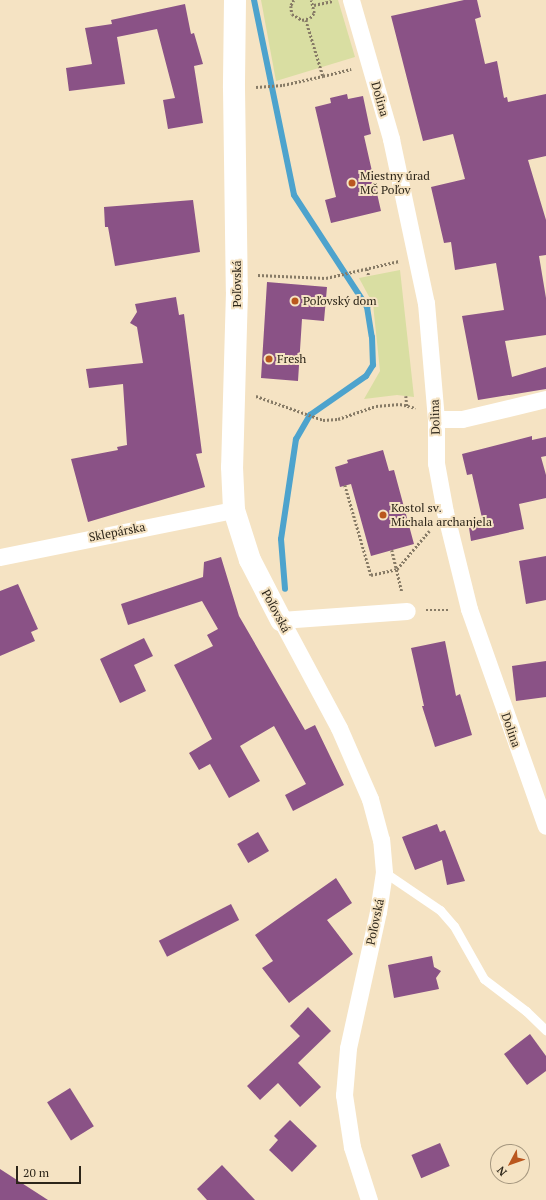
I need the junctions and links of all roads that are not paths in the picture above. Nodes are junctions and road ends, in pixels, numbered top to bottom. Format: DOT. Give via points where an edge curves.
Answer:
graph roads {
  1 [pos="351,0"];
  2 [pos="233,2"];
  3 [pos="546,399"];
  4 [pos="436,413"];
  5 [pos="234,510"];
  6 [pos="0,557"];
  7 [pos="407,611"];
  8 [pos="281,620"];
  9 [pos="546,826"];
  10 [pos="384,872"];
  11 [pos="546,1030"];
  12 [pos="369,1200"];
  1 -- 4 [label="street, Dolina" via="391,139 426,303"];
  2 -- 5 [label="street, Poľovská" via="237,274"];
  3 -- 4 [label="street" via="462,419"];
  4 -- 9 [label="street, Dolina" via="436,463 445,512 469,609"];
  5 -- 6 [label="street, Sklepárska"];
  5 -- 8 [label="street, Poľovská" via="250,560"];
  7 -- 8 [label="street"];
  8 -- 10 [label="street, Poľovská" via="339,728 370,799 381,840"];
  10 -- 11 [label="lane" via="440,910 454,926 484,979"];
  10 -- 12 [label="street, Poľovská" via="378,912 348,1048 344,1094 352,1147"];
}
